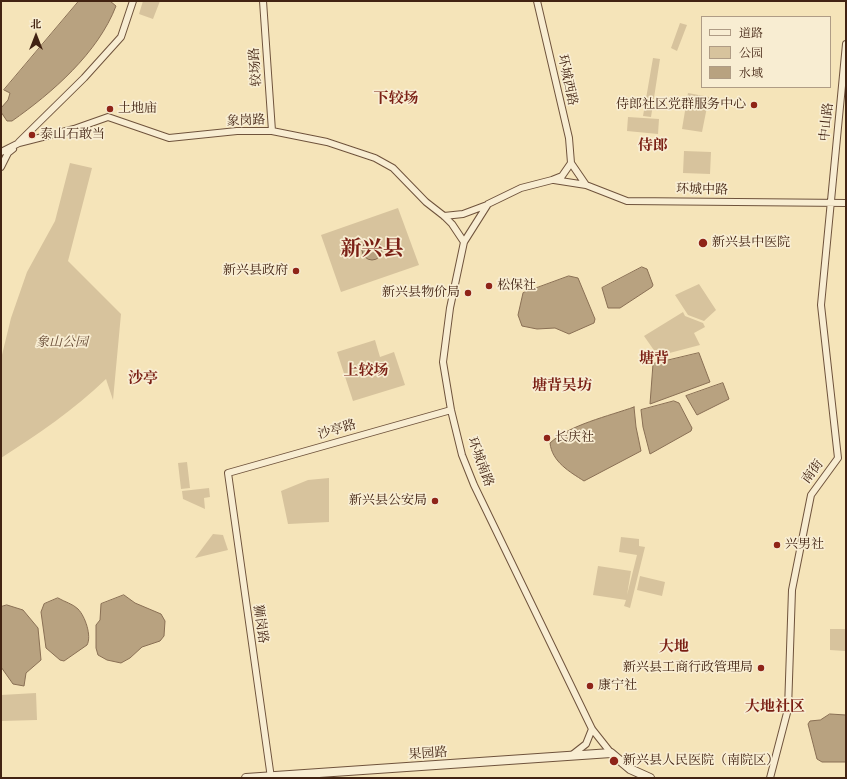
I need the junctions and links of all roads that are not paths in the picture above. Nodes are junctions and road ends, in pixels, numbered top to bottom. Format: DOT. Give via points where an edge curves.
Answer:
graph roads {
  1 [pos="133,1"];
  2 [pos="263,1"];
  3 [pos="537,1"];
  4 [pos="846,44"];
  5 [pos="272,131"];
  6 [pos="19,143"];
  7 [pos="1,152"];
  8 [pos="571,164"];
  9 [pos="1,166"];
  10 [pos="552,180"];
  11 [pos="586,185"];
  12 [pos="830,202"];
  13 [pos="846,203"];
  14 [pos="488,204"];
  15 [pos="444,216"];
  16 [pos="464,242"];
  17 [pos="451,410"];
  18 [pos="228,473"];
  19 [pos="592,729"];
  20 [pos="611,753"];
  21 [pos="571,756"];
  22 [pos="271,777"];
  23 [pos="246,778"];
  24 [pos="650,778"];
  25 [pos="770,778"];
  1 -- 6 [label="street" via="121,37"];
  2 -- 5 [label="street, 较场路"];
  3 -- 8 [label="street, 环城西路" via="569,138"];
  4 -- 12 [label="street, 中山路"];
  5 -- 6 [label="street, 象岗路" via="237,131 169,138 108,117"];
  5 -- 15 [label="street, 象岗路" via="327,142 375,158 393,168 426,202"];
  6 -- 7 [label="street, 象岗路"];
  6 -- 9 [label="street" via="8,153"];
  8 -- 10 [label="street" via="562,176"];
  8 -- 11 [label="street"];
  10 -- 11 [label="street, 环城中路"];
  10 -- 14 [label="street" via="521,188"];
  11 -- 12 [label="street, 环城中路" via="627,201"];
  12 -- 13 [label="street, 环城中路"];
  12 -- 25 [label="street, 南街" via="821,305 838,458 810,494 792,590 788,709"];
  14 -- 15 [label="street" via="463,214"];
  14 -- 16 [label="street, 环城南路"];
  15 -- 16 [label="street, 象岗路"];
  16 -- 17 [label="street, 环城南路" via="450,308 443,362"];
  17 -- 18 [label="street, 沙亭路"];
  17 -- 19 [label="street, 环城南路" via="462,455 474,485"];
  18 -- 22 [label="street, 狮岗路"];
  19 -- 20 [label="street, 环城南路"];
  19 -- 21 [label="street" via="586,744"];
  20 -- 21 [label="street, 果园路"];
  20 -- 24 [label="street, 环城南路" via="630,769"];
  21 -- 22 [label="street, 果园路"];
  22 -- 23 [label="street, 果园路"];
}
